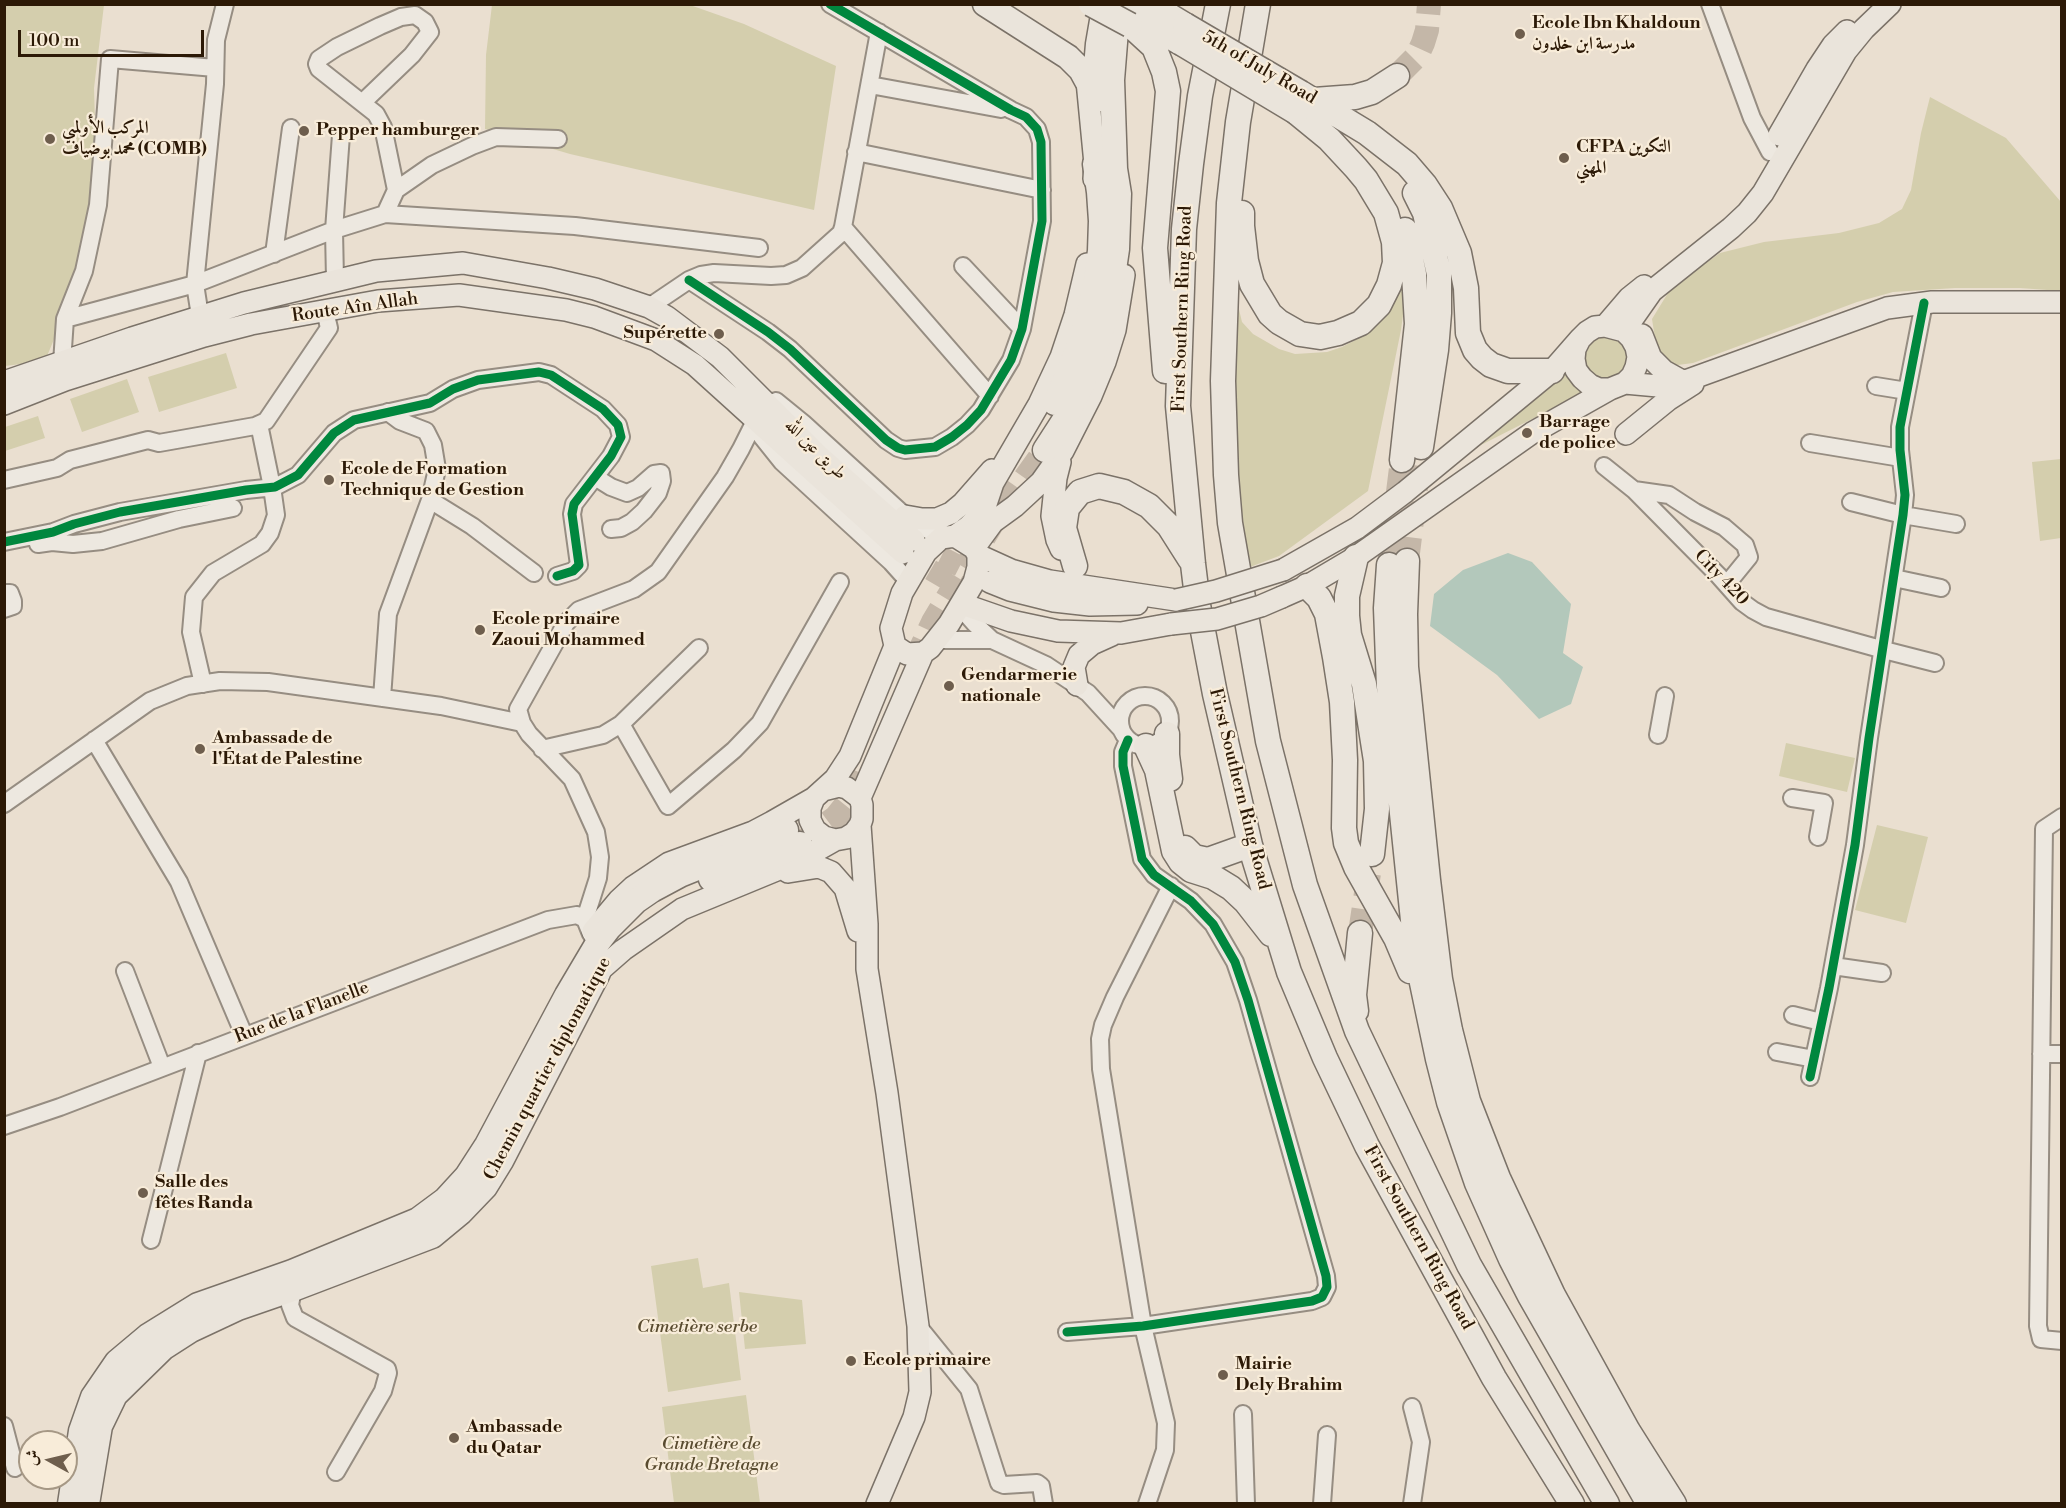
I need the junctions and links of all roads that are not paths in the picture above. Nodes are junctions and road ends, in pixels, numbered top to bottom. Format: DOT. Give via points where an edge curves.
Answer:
graph roads {
  1 [pos="225,4"];
  2 [pos="830,4"];
  3 [pos="985,4"];
  4 [pos="1092,4"];
  5 [pos="1105,4"];
  6 [pos="1218,4"];
  7 [pos="1258,4"];
  8 [pos="1265,4"];
  9 [pos="1710,4"];
  10 [pos="1872,4"];
  11 [pos="1890,4"];
  12 [pos="1129,10"];
  13 [pos="1253,30"];
  14 [pos="879,32"];
  15 [pos="215,68"];
  16 [pos="1397,76"];
  17 [pos="1087,81"];
  18 [pos="870,85"];
  19 [pos="363,102"];
  20 [pos="1304,102"];
  21 [pos="1011,110"];
  22 [pos="1238,122"];
  23 [pos="291,128"];
  24 [pos="1366,133"];
  25 [pos="341,135"];
  26 [pos="558,139"];
  27 [pos="856,152"];
  28 [pos="1770,152"];
  29 [pos="1105,166"];
  30 [pos="396,190"];
  31 [pos="1042,190"];
  32 [pos="385,214"];
  33 [pos="843,227"];
  34 [pos="334,230"];
  35 [pos="759,248"];
  36 [pos="274,254"];
  37 [pos="963,266"];
  38 [pos="335,280"];
  39 [pos="689,280"];
  40 [pos="195,284"];
  41 [pos="1924,303"];
  42 [pos="2061,303"];
  43 [pos="1641,305"];
  44 [pos="649,307"];
  45 [pos="324,311"];
  46 [pos="200,316"];
  47 [pos="65,319"];
  48 [pos="1615,328"];
  49 [pos="1023,329"];
  50 [pos="1580,339"];
  51 [pos="720,357"];
  52 [pos="62,363"];
  53 [pos="1552,371"];
  54 [pos="1715,372"];
  55 [pos="1682,381"];
  56 [pos="4,382"];
  57 [pos="1617,386"];
  58 [pos="1876,386"];
  59 [pos="1907,390"];
  60 [pos="990,396"];
  61 [pos="4,404"];
  62 [pos="411,408"];
  63 [pos="388,412"];
  64 [pos="755,421"];
  65 [pos="259,424"];
  66 [pos="426,431"];
  67 [pos="1626,434"];
  68 [pos="1810,442"];
  69 [pos="1039,446"];
  70 [pos="1421,447"];
  71 [pos="1901,458"];
  72 [pos="1402,460"];
  73 [pos="1604,466"];
  74 [pos="595,477"];
  75 [pos="4,480"];
  76 [pos="1184,482"];
  77 [pos="272,487"];
  78 [pos="1634,490"];
  79 [pos="430,500"];
  80 [pos="1851,502"];
  81 [pos="233,508"];
  82 [pos="1903,515"];
  83 [pos="905,516"];
  84 [pos="1956,524"];
  85 [pos="611,529"];
  86 [pos="948,537"];
  87 [pos="4,542"];
  88 [pos="4,550"];
  89 [pos="976,552"];
  90 [pos="1356,557"];
  91 [pos="1193,564"];
  92 [pos="1075,566"];
  93 [pos="534,573"];
  94 [pos="557,576"];
  95 [pos="1894,578"];
  96 [pos="908,581"];
  97 [pos="840,582"];
  98 [pos="1727,584"];
  99 [pos="1307,586"];
  100 [pos="1941,588"];
  101 [pos="1119,591"];
  102 [pos="4,593"];
  103 [pos="1176,600"];
  104 [pos="961,605"];
  105 [pos="4,609"];
  106 [pos="1171,624"];
  107 [pos="1121,633"];
  108 [pos="893,637"];
  109 [pos="992,640"];
  110 [pos="930,646"];
  111 [pos="699,648"];
  112 [pos="1884,650"];
  113 [pos="1935,663"];
  114 [pos="203,684"];
  115 [pos="1083,689"];
  116 [pos="1665,696"];
  117 [pos="382,698"];
  118 [pos="1131,699"];
  119 [pos="522,723"];
  120 [pos="621,724"];
  121 [pos="1167,734"];
  122 [pos="1658,735"];
  123 [pos="1132,739"];
  124 [pos="94,740"];
  125 [pos="542,749"];
  126 [pos="818,794"];
  127 [pos="860,798"];
  128 [pos="1792,798"];
  129 [pos="4,804"];
  130 [pos="2061,817"];
  131 [pos="860,825"];
  132 [pos="791,829"];
  133 [pos="1818,837"];
  134 [pos="836,840"];
  135 [pos="1251,845"];
  136 [pos="1372,854"];
  137 [pos="753,879"];
  138 [pos="1171,886"];
  139 [pos="867,924"];
  140 [pos="588,926"];
  141 [pos="1360,933"];
  142 [pos="1280,946"];
  143 [pos="593,966"];
  144 [pos="1833,966"];
  145 [pos="867,969"];
  146 [pos="125,970"];
  147 [pos="1881,973"];
  148 [pos="1793,1015"];
  149 [pos="1428,1016"];
  150 [pos="1821,1022"];
  151 [pos="1357,1031"];
  152 [pos="244,1035"];
  153 [pos="1777,1052"];
  154 [pos="198,1053"];
  155 [pos="2042,1054"];
  156 [pos="2061,1054"];
  157 [pos="1814,1059"];
  158 [pos="162,1067"];
  159 [pos="1810,1077"];
  160 [pos="4,1126"];
  161 [pos="151,1240"];
  162 [pos="293,1289"];
  163 [pos="918,1326"];
  164 [pos="1143,1326"];
  165 [pos="1067,1332"];
  166 [pos="2061,1341"];
  167 [pos="1412,1407"];
  168 [pos="1243,1414"];
  169 [pos="4,1426"];
  170 [pos="1327,1435"];
  171 [pos="15,1468"];
  172 [pos="336,1472"];
  173 [pos="1153,1501"];
  174 [pos="70,1503"];
  175 [pos="87,1503"];
  176 [pos="877,1503"];
  177 [pos="1044,1503"];
  178 [pos="1246,1503"];
  179 [pos="1322,1503"];
  180 [pos="1412,1503"];
  181 [pos="1572,1503"];
  182 [pos="1607,1503"];
  183 [pos="1649,1503"];
  184 [pos="1674,1503"];
  1 -- 15 [label="street" via="216,40"];
  2 -- 14 [label="street"];
  3 -- 17 [label="highway" via="1068,57"];
  4 -- 12 [label="highway, bridge"];
  4 -- 17 [label="highway"];
  5 -- 29 [label="highway" via="1096,67 1107,144"];
  6 -- 76 [label="highway, First Southern Ring Road" via="1200,96 1184,229 1178,406"];
  7 -- 13 [label="highway, First Southern Ring Road"];
  8 -- 13 [label="highway"];
  9 -- 28 [label="street" via="1752,118"];
  10 -- 28 [label="main road" via="1833,45"];
  11 -- 43 [label="main road" via="1846,51 1763,193 1747,213 1652,291"];
  12 -- 20 [label="highway, 5th of July Road, bridge" via="1183,34"];
  12 -- 29 [label="highway" via="1112,80"];
  12 -- 76 [label="highway" via="1154,46 1167,81 1155,248 1173,442"];
  13 -- 22 [label="highway, First Southern Ring Road"];
  14 -- 18 [label="street"];
  14 -- 21 [label="street"];
  15 -- 40 [label="street"];
  15 -- 47 [label="street" via="110,59 98,205 84,271"];
  16 -- 20 [label="highway" via="1372,92"];
  17 -- 29 [label="main road"];
  18 -- 21 [label="street"];
  18 -- 27 [label="street"];
  19 -- 19 [label="street" via="412,56 430,32 415,15 380,26 338,47 317,64"];
  19 -- 30 [label="street" via="383,128"];
  20 -- 22 [label="highway" via="1329,139 1366,180 1386,213 1394,242 1392,274 1378,305 1361,323 1338,333 1320,337 1300,334 1270,314 1252,284 1242,226 1244,158"];
  20 -- 24 [label="highway, 5th of July Road"];
  20 -- 72 [label="highway" via="1370,161 1385,181 1408,238 1417,324"];
  21 -- 31 [label="street" via="1026,117 1036,129 1041,142"];
  22 -- 151 [label="highway, First Southern Ring Road" via="1229,203 1223,342 1230,523 1268,741 1286,814 1305,885"];
  23 -- 36 [label="street"];
  24 -- 53 [label="highway" via="1407,164 1440,208 1461,263 1468,333 1475,350 1499,369"];
  24 -- 70 [label="highway" via="1396,163 1425,213 1439,274 1436,350"];
  25 -- 34 [label="street"];
  26 -- 30 [label="street" via="496,137 432,165"];
  27 -- 31 [label="street"];
  27 -- 33 [label="street"];
  28 -- 48 [label="main road" via="1742,201 1725,221 1629,298"];
  29 -- 69 [label="highway" via="1099,192 1100,250 1090,308"];
  29 -- 69 [label="highway" via="1119,194 1117,249 1104,322 1082,385 1065,419"];
  30 -- 32 [label="street"];
  31 -- 49 [label="street" via="1042,220"];
  32 -- 34 [label="street"];
  32 -- 35 [label="street" via="575,226"];
  33 -- 39 [label="street" via="802,268 786,274 714,273"];
  33 -- 60 [label="street"];
  34 -- 36 [label="street"];
  34 -- 38 [label="street"];
  36 -- 40 [label="street"];
  37 -- 49 [label="street"];
  38 -- 44 [label="main road, Route Aîn Allah" via="376,271 463,263 585,287"];
  38 -- 46 [label="main road, Route Aîn Allah"];
  39 -- 44 [label="street"];
  39 -- 60 [label="street" via="790,349 898,448 916,451 952,437"];
  40 -- 46 [label="street"];
  40 -- 47 [label="street"];
  41 -- 42 [label="main road"];
  41 -- 54 [label="main road" via="1887,308"];
  41 -- 59 [label="street"];
  43 -- 48 [label="main road"];
  43 -- 55 [label="main road" via="1640,329 1651,358"];
  44 -- 51 [label="main road, Route Aîn Allah"];
  45 -- 61 [label="main road, Route Aîn Allah" via="204,336 65,380"];
  45 -- 64 [label="main road, Route Aîn Allah" via="378,301 459,296 594,317 656,340 695,365"];
  45 -- 65 [label="street" via="329,328 266,421"];
  46 -- 52 [label="main road, Route Aîn Allah"];
  47 -- 52 [label="street"];
  48 -- 50 [label="main road" via="1595,327"];
  48 -- 57 [label="main road" via="1631,338 1638,357 1632,376"];
  49 -- 60 [label="street"];
  50 -- 53 [label="main road"];
  50 -- 57 [label="main road" via="1574,359 1582,378 1599,389"];
  51 -- 64 [label="main road, طريق عين الله" via="909,547"];
  51 -- 83 [label="street" via="803,423"];
  52 -- 56 [label="main road, Route Aîn Allah"];
  53 -- 103 [label="main road, bridge" via="1381,512 1350,532 1283,570"];
  54 -- 55 [label="main road"];
  54 -- 67 [label="main road" via="1668,400"];
  55 -- 57 [label="main road" via="1658,386"];
  57 -- 90 [label="main road" via="1532,433"];
  58 -- 59 [label="street"];
  59 -- 71 [label="street" via="1899,437"];
  62 -- 63 [label="street"];
  62 -- 66 [label="street"];
  62 -- 74 [label="street" via="478,380 530,372 551,375 603,409 618,425 621,437"];
  63 -- 66 [label="street"];
  63 -- 77 [label="street" via="341,427 298,475"];
  64 -- 96 [label="street" via="782,462"];
  64 -- 119 [label="street" via="724,477 658,572 634,589 579,610 566,623 518,709"];
  65 -- 75 [label="street" via="159,443 148,440"];
  65 -- 77 [label="street"];
  66 -- 79 [label="street" via="437,469"];
  68 -- 71 [label="street"];
  69 -- 83 [label="main road" via="984,481 951,513 937,519"];
  69 -- 86 [label="main road" via="990,489 985,507 974,523"];
  69 -- 89 [label="main road" via="1041,482 993,522"];
  69 -- 92 [label="main road" via="1056,478 1052,516 1057,540"];
  71 -- 82 [label="street"];
  73 -- 78 [label="street, City 420"];
  74 -- 85 [label="street" via="627,493 660,473 658,493 644,511 632,522"];
  74 -- 94 [label="street" via="573,504 579,565"];
  76 -- 91 [label="highway, First Southern Ring Road"];
  77 -- 87 [label="street" via="120,512"];
  77 -- 114 [label="street" via="276,515 270,533 262,544 213,573 194,597 191,632"];
  78 -- 98 [label="street, City 420"];
  78 -- 98 [label="street" via="1669,495 1725,527 1745,545 1749,557"];
  79 -- 93 [label="street"];
  79 -- 117 [label="street" via="388,614"];
  80 -- 82 [label="street"];
  81 -- 88 [label="street" via="102,542 52,542"];
  82 -- 84 [label="street"];
  82 -- 95 [label="street"];
  83 -- 86 [label="street"];
  86 -- 89 [label="main road"];
  86 -- 96 [label="main road" via="926,552"];
  89 -- 101 [label="main road" via="1030,576"];
  89 -- 104 [label="main road" via="974,582"];
  90 -- 99 [label="main road"];
  90 -- 136 [label="highway" via="1347,596 1347,616 1364,684 1376,761 1377,808"];
  91 -- 92 [label="highway" via="1169,526 1149,506 1124,492 1100,486 1080,492 1067,508 1064,528"];
  91 -- 135 [label="highway, First Southern Ring Road" via="1215,694"];
  92 -- 101 [label="main road"];
  95 -- 100 [label="street"];
  95 -- 112 [label="street"];
  96 -- 108 [label="main road" via="897,607"];
  97 -- 120 [label="street" via="760,723 669,806"];
  98 -- 112 [label="street, City 420" via="1742,602 1766,617"];
  99 -- 106 [label="main road, bridge" via="1217,619"];
  99 -- 149 [label="highway" via="1327,614 1342,702 1346,843 1396,938"];
  101 -- 103 [label="main road"];
  102 -- 105 [label="street" via="10,593 13,601 13,606"];
  103 -- 106 [label="main road" via="1149,604 1071,603 987,590 1017,610 1067,620"];
  104 -- 107 [label="main road" via="1035,627"];
  104 -- 109 [label="street"];
  104 -- 110 [label="main road"];
  106 -- 107 [label="main road"];
  107 -- 115 [label="main road" via="1092,644 1079,655 1074,668"];
  108 -- 110 [label="main road" via="898,650 907,654"];
  108 -- 126 [label="main road" via="850,756 835,779"];
  108 -- 132 [label="main road" via="832,766"];
  109 -- 110 [label="street"];
  109 -- 115 [label="street" via="1046,665"];
  110 -- 127 [label="main road"];
  111 -- 120 [label="street"];
  112 -- 113 [label="street, City 420"];
  112 -- 144 [label="street"];
  114 -- 117 [label="street" via="268,682"];
  114 -- 124 [label="street" via="150,701"];
  115 -- 118 [label="street" via="1109,698"];
  115 -- 123 [label="street"];
  116 -- 122 [label="street"];
  117 -- 119 [label="street"];
  118 -- 121 [label="street" via="1148,696 1164,704 1170,722"];
  118 -- 123 [label="street" via="1120,716"];
  119 -- 125 [label="street"];
  120 -- 125 [label="street" via="603,735"];
  121 -- 123 [label="street" via="1158,743"];
  121 -- 135 [label="highway" via="1168,765 1184,847 1194,857 1208,860"];
  123 -- 138 [label="street" via="1123,752 1123,766 1140,852 1149,870"];
  123 -- 142 [label="highway" via="1157,770 1174,851 1181,862 1239,895"];
  124 -- 129 [label="street"];
  124 -- 152 [label="street" via="179,882"];
  125 -- 140 [label="street" via="572,779 596,832 600,857"];
  126 -- 127 [label="main road" via="839,786"];
  126 -- 132 [label="main road"];
  126 -- 134 [label="main road" via="810,808 810,820 824,837"];
  127 -- 131 [label="main road"];
  128 -- 133 [label="street" via="1824,803"];
  130 -- 155 [label="street" via="2044,829"];
  131 -- 134 [label="main road" via="854,833"];
  131 -- 139 [label="main road"];
  132 -- 140 [label="main road" via="753,832 669,864 633,887"];
  132 -- 143 [label="highway, Chemin quartier diplomatique" via="764,861 673,895 629,928"];
  134 -- 137 [label="main road"];
  134 -- 139 [label="main road" via="856,880"];
  135 -- 142 [label="highway, First Southern Ring Road"];
  137 -- 143 [label="main road" via="682,909"];
  137 -- 145 [label="main road" via="819,867 831,872 845,888"];
  138 -- 164 [label="street" via="1115,997 1100,1039 1101,1069"];
  138 -- 164 [label="street" via="1213,924 1235,962 1328,1282 1325,1293 1317,1300"];
  139 -- 145 [label="main road"];
  140 -- 143 [label="main road" via="586,950"];
  140 -- 152 [label="street, Rue de la Flanelle" via="577,915 548,920"];
  141 -- 151 [label="highway" via="1354,995"];
  142 -- 181 [label="highway, First Southern Ring Road" via="1325,1058 1367,1146 1494,1378"];
  143 -- 162 [label="highway, Chemin quartier diplomatique" via="501,1161 462,1212 432,1236"];
  143 -- 174 [label="highway" via="567,995 487,1145 445,1200 418,1220 292,1272 198,1305 148,1336 117,1362 93,1398 81,1431"];
  144 -- 147 [label="street"];
  144 -- 150 [label="street"];
  145 -- 163 [label="main road"];
  146 -- 158 [label="street"];
  148 -- 150 [label="street"];
  149 -- 183 [label="highway" via="1456,1123 1493,1222 1530,1296"];
  149 -- 184 [label="highway" via="1417,959 1389,687 1386,608 1398,563 1440,979 1468,1101 1498,1178 1553,1295 1628,1431"];
  150 -- 157 [label="street"];
  151 -- 182 [label="highway, First Southern Ring Road" via="1469,1264"];
  152 -- 154 [label="street, Rue de la Flanelle"];
  153 -- 157 [label="street"];
  154 -- 158 [label="street, Rue de la Flanelle"];
  154 -- 161 [label="street"];
  155 -- 156 [label="street"];
  155 -- 166 [label="street" via="2038,1326 2042,1339"];
  157 -- 159 [label="street"];
  158 -- 160 [label="street, Rue de la Flanelle"];
  162 -- 172 [label="street" via="290,1305 295,1318 388,1373 383,1391"];
  162 -- 175 [label="highway, Chemin quartier diplomatique" via="191,1330 163,1348 115,1395 100,1426"];
  163 -- 176 [label="main road" via="920,1392 914,1417"];
  163 -- 177 [label="street" via="969,1389 999,1483 1037,1483"];
  164 -- 165 [label="street"];
  164 -- 173 [label="street" via="1167,1439"];
  167 -- 180 [label="street" via="1421,1442"];
  168 -- 178 [label="street"];
  169 -- 171 [label="street"];
  170 -- 179 [label="street"];
}
